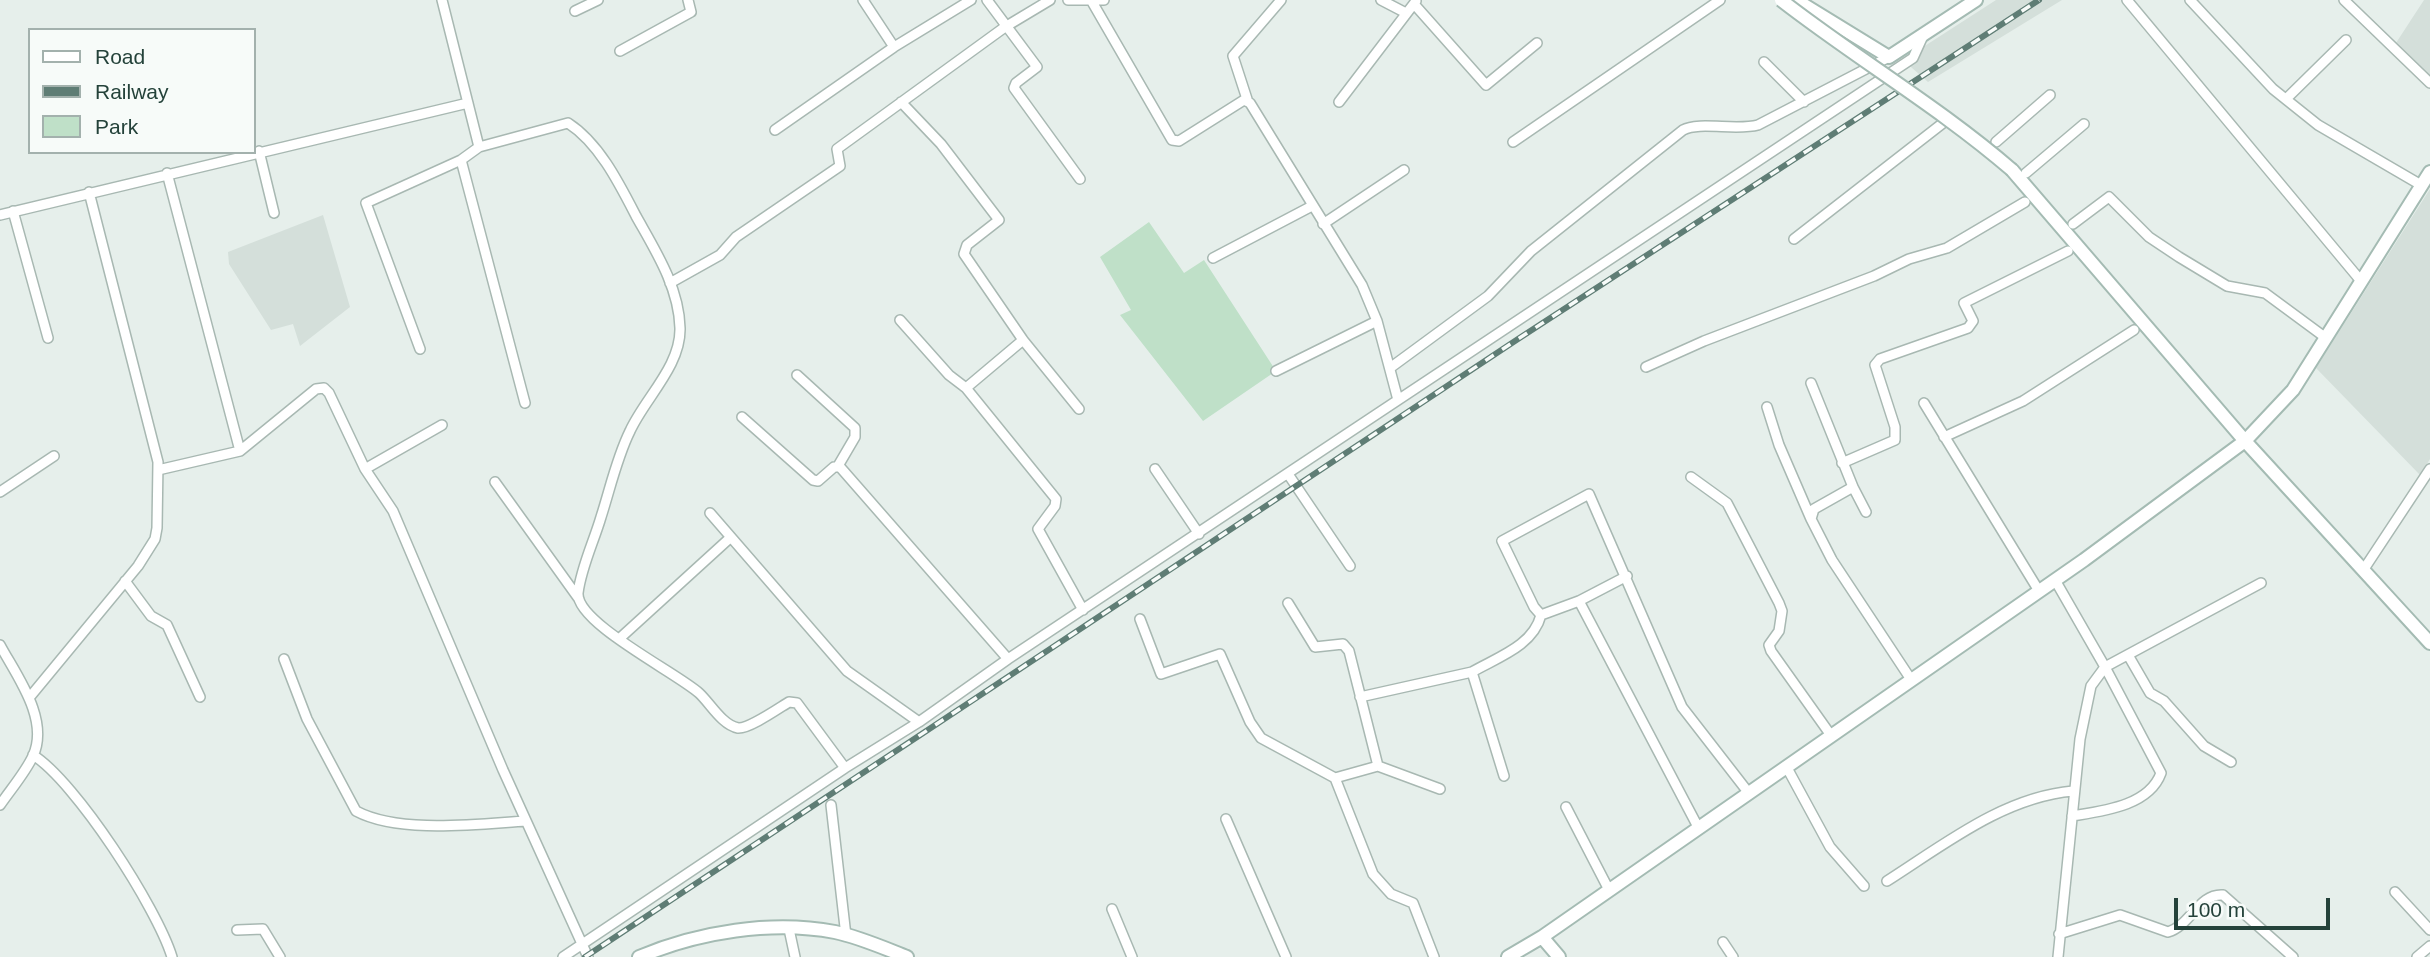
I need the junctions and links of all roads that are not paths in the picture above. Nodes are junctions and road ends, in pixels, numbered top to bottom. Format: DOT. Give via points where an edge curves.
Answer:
graph roads {
  1 [pos="442,0"];
  2 [pos="597,0"];
  3 [pos="688,0"];
  4 [pos="863,0"];
  5 [pos="971,0"];
  6 [pos="987,0"];
  7 [pos="1049,0"];
  8 [pos="1068,0"];
  9 [pos="1104,0"];
  10 [pos="1281,0"];
  11 [pos="1381,0"];
  12 [pos="1720,0"];
  13 [pos="1781,0"];
  14 [pos="1796,0"];
  15 [pos="1976,0"];
  16 [pos="2190,0"];
  17 [pos="2344,0"];
  18 [pos="1092,1"];
  19 [pos="2127,1"];
  20 [pos="1416,2"];
  21 [pos="2354,4"];
  22 [pos="575,11"];
  23 [pos="1406,13"];
  24 [pos="1005,27"];
  25 [pos="1923,35"];
  26 [pos="2346,40"];
  27 [pos="1537,43"];
  28 [pos="894,47"];
  29 [pos="620,51"];
  30 [pos="1889,57"];
  31 [pos="1764,62"];
  32 [pos="2430,83"];
  33 [pos="2050,95"];
  34 [pos="1247,99"];
  35 [pos="2286,99"];
  36 [pos="901,102"];
  37 [pos="1339,102"];
  38 [pos="1804,102"];
  39 [pos="468,103"];
  40 [pos="1943,124"];
  41 [pos="2084,124"];
  42 [pos="775,130"];
  43 [pos="1513,142"];
  44 [pos="1996,142"];
  45 [pos="479,147"];
  46 [pos="259,151"];
  47 [pos="256,152"];
  48 [pos="246,154"];
  49 [pos="461,160"];
  50 [pos="1404,170"];
  51 [pos="2430,172"];
  52 [pos="167,173"];
  53 [pos="2026,173"];
  54 [pos="1080,179"];
  55 [pos="2421,185"];
  56 [pos="89,192"];
  57 [pos="2025,202"];
  58 [pos="1312,206"];
  59 [pos="13,211"];
  60 [pos="274,213"];
  61 [pos="0,215"];
  62 [pos="1323,224"];
  63 [pos="2073,224"];
  64 [pos="1794,239"];
  65 [pos="2068,251"];
  66 [pos="1213,258"];
  67 [pos="2361,281"];
  68 [pos="670,283"];
  69 [pos="900,320"];
  70 [pos="1377,321"];
  71 [pos="2134,330"];
  72 [pos="48,338"];
  73 [pos="2326,338"];
  74 [pos="1023,340"];
  75 [pos="420,349"];
  76 [pos="1646,367"];
  77 [pos="1390,368"];
  78 [pos="1276,371"];
  79 [pos="797,375"];
  80 [pos="1811,383"];
  81 [pos="966,388"];
  82 [pos="1398,400"];
  83 [pos="524,403"];
  84 [pos="1924,403"];
  85 [pos="1767,407"];
  86 [pos="1079,409"];
  87 [pos="742,417"];
  88 [pos="442,425"];
  89 [pos="1944,437"];
  90 [pos="2245,441"];
  91 [pos="240,451"];
  92 [pos="54,456"];
  93 [pos="1842,463"];
  94 [pos="838,466"];
  95 [pos="365,469"];
  96 [pos="1155,469"];
  97 [pos="2430,469"];
  98 [pos="158,470"];
  99 [pos="1288,474"];
  100 [pos="1691,477"];
  101 [pos="495,482"];
  102 [pos="1853,487"];
  103 [pos="0,492"];
  104 [pos="1866,512"];
  105 [pos="710,513"];
  106 [pos="1811,519"];
  107 [pos="1199,534"];
  108 [pos="731,537"];
  109 [pos="1350,566"];
  110 [pos="2364,569"];
  111 [pos="1627,576"];
  112 [pos="2055,580"];
  113 [pos="125,581"];
  114 [pos="2262,583"];
  115 [pos="2039,591"];
  116 [pos="579,599"];
  117 [pos="1579,601"];
  118 [pos="1288,603"];
  119 [pos="1083,610"];
  120 [pos="1541,615"];
  121 [pos="1140,619"];
  122 [pos="619,639"];
  123 [pos="2430,643"];
  124 [pos="0,645"];
  125 [pos="2128,655"];
  126 [pos="284,659"];
  127 [pos="1008,659"];
  128 [pos="2105,667"];
  129 [pos="1472,672"];
  130 [pos="1910,678"];
  131 [pos="200,697"];
  132 [pos="1360,697"];
  133 [pos="29,698"];
  134 [pos="919,722"];
  135 [pos="1830,734"];
  136 [pos="33,755"];
  137 [pos="2231,762"];
  138 [pos="1786,765"];
  139 [pos="1378,766"];
  140 [pos="845,768"];
  141 [pos="1504,776"];
  142 [pos="1335,778"];
  143 [pos="1440,789"];
  144 [pos="2073,791"];
  145 [pos="1748,792"];
  146 [pos="0,805"];
  147 [pos="831,805"];
  148 [pos="1566,807"];
  149 [pos="2072,816"];
  150 [pos="1226,819"];
  151 [pos="526,821"];
  152 [pos="1698,827"];
  153 [pos="1888,881"];
  154 [pos="1864,886"];
  155 [pos="1609,890"];
  156 [pos="2395,892"];
  157 [pos="1112,909"];
  158 [pos="789,929"];
  159 [pos="2430,929"];
  160 [pos="237,930"];
  161 [pos="2059,934"];
  162 [pos="846,936"];
  163 [pos="1542,937"];
  164 [pos="1723,942"];
  165 [pos="582,945"];
  166 [pos="2430,946"];
  167 [pos="172,957"];
  168 [pos="280,957"];
  169 [pos="563,957"];
  170 [pos="588,957"];
  171 [pos="639,957"];
  172 [pos="795,957"];
  173 [pos="907,957"];
  174 [pos="1132,957"];
  175 [pos="1286,957"];
  176 [pos="1434,957"];
  177 [pos="1508,957"];
  178 [pos="1559,957"];
  179 [pos="1733,957"];
  180 [pos="2058,957"];
  181 [pos="2293,957"];
  182 [pos="2417,957"];
  1 -- 39 [label="street"];
  2 -- 22 [label="street"];
  3 -- 29 [label="street" via="691,12"];
  4 -- 28 [label="street"];
  5 -- 28 [label="street"];
  6 -- 24 [label="street"];
  7 -- 24 [label="street"];
  8 -- 18 [label="street"];
  9 -- 18 [label="street"];
  10 -- 34 [label="street" via="1233,55"];
  11 -- 23 [label="street"];
  12 -- 43 [label="street"];
  13 -- 90 [label="main road, bridge" via="1940,111 2012,170"];
  14 -- 30 [label="main road"];
  15 -- 25 [label="main road"];
  16 -- 35 [label="street"];
  17 -- 21 [label="street"];
  18 -- 34 [label="street" via="1172,141"];
  19 -- 67 [label="street"];
  20 -- 23 [label="street"];
  20 -- 27 [label="street" via="1486,85"];
  21 -- 32 [label="street"];
  23 -- 37 [label="street"];
  24 -- 36 [label="street"];
  24 -- 54 [label="street" via="1037,67 1014,88"];
  25 -- 30 [label="main road"];
  25 -- 82 [label="street" via="1913,58"];
  26 -- 35 [label="street"];
  28 -- 42 [label="street"];
  30 -- 38 [label="street"];
  31 -- 38 [label="street"];
  33 -- 44 [label="street"];
  34 -- 58 [label="street"];
  35 -- 55 [label="street" via="2330,133"];
  36 -- 68 [label="street" via="837,149 840,166 737,237 720,255"];
  36 -- 74 [label="street" via="957,162 999,220 967,245 964,254"];
  38 -- 77 [label="street" via="1748,128 1683,130 1531,251 1488,296"];
  39 -- 45 [label="street"];
  39 -- 46 [label="street"];
  40 -- 64 [label="street"];
  41 -- 53 [label="street"];
  45 -- 49 [label="street"];
  45 -- 68 [label="street" via="568,122 582,131 618,181"];
  46 -- 47 [label="street"];
  46 -- 60 [label="street"];
  48 -- 52 [label="street"];
  49 -- 75 [label="street" via="366,203"];
  49 -- 83 [label="street"];
  50 -- 62 [label="street"];
  51 -- 55 [label="main road"];
  52 -- 56 [label="street"];
  52 -- 91 [label="street"];
  55 -- 67 [label="main road"];
  56 -- 59 [label="street"];
  56 -- 98 [label="street"];
  57 -- 76 [label="street" via="1947,248 1909,259"];
  58 -- 62 [label="street"];
  58 -- 66 [label="street"];
  59 -- 61 [label="street"];
  59 -- 72 [label="street"];
  62 -- 70 [label="street" via="1362,285"];
  63 -- 73 [label="street" via="2109,197 2149,237 2179,257 2227,286 2265,293"];
  65 -- 93 [label="street" via="1964,303 1973,321 1968,328 1880,359 1875,365 1895,440"];
  67 -- 73 [label="main road"];
  68 -- 116 [label="street" via="678,310 679,344 674,361 643,404 628,435 584,570"];
  69 -- 81 [label="street"];
  70 -- 77 [label="street"];
  70 -- 78 [label="street"];
  71 -- 89 [label="street" via="2024,401"];
  73 -- 90 [label="main road" via="2293,390"];
  74 -- 81 [label="street"];
  74 -- 86 [label="street"];
  77 -- 82 [label="street"];
  79 -- 94 [label="street" via="855,428 855,437"];
  80 -- 93 [label="street"];
  81 -- 119 [label="street" via="1056,499 1038,529"];
  82 -- 99 [label="street"];
  84 -- 89 [label="street"];
  85 -- 106 [label="street"];
  87 -- 94 [label="street" via="813,480"];
  88 -- 95 [label="street"];
  89 -- 115 [label="street"];
  90 -- 110 [label="main road"];
  90 -- 112 [label="main road"];
  91 -- 95 [label="street" via="321,387 329,393"];
  91 -- 98 [label="street"];
  92 -- 103 [label="street"];
  93 -- 102 [label="street"];
  94 -- 127 [label="street"];
  95 -- 151 [label="street" via="391,507"];
  96 -- 107 [label="street"];
  97 -- 110 [label="street"];
  98 -- 113 [label="street" via="155,539"];
  99 -- 107 [label="street"];
  99 -- 109 [label="street"];
  100 -- 135 [label="street" via="1727,503 1782,611 1779,631 1769,645 1771,651"];
  101 -- 116 [label="street"];
  102 -- 104 [label="street"];
  102 -- 106 [label="street" via="1814,509"];
  105 -- 108 [label="street"];
  106 -- 130 [label="street" via="1832,560"];
  107 -- 119 [label="street"];
  108 -- 122 [label="street"];
  108 -- 134 [label="street" via="847,671"];
  110 -- 123 [label="main road"];
  111 -- 117 [label="street"];
  111 -- 120 [label="street" via="1586,494 1502,539"];
  111 -- 145 [label="street" via="1682,707"];
  112 -- 115 [label="main road"];
  112 -- 128 [label="street"];
  113 -- 131 [label="street" via="151,616 167,625"];
  113 -- 133 [label="street"];
  114 -- 125 [label="street"];
  115 -- 130 [label="main road"];
  116 -- 122 [label="street"];
  117 -- 120 [label="street"];
  117 -- 152 [label="street"];
  118 -- 132 [label="street" via="1315,647 1346,646"];
  119 -- 127 [label="street"];
  120 -- 129 [label="street" via="1528,639"];
  121 -- 142 [label="street" via="1161,674 1220,654 1261,738"];
  122 -- 140 [label="street" via="698,691 733,726 744,727 789,702 797,703"];
  124 -- 133 [label="street"];
  125 -- 128 [label="street"];
  125 -- 137 [label="street" via="2151,695 2164,701 2204,746"];
  126 -- 151 [label="street" via="306,719 356,811 367,817 424,823"];
  127 -- 134 [label="street"];
  128 -- 144 [label="street" via="2087,698"];
  128 -- 149 [label="street" via="2161,773 2148,794"];
  129 -- 132 [label="street"];
  129 -- 141 [label="street"];
  130 -- 135 [label="main road"];
  132 -- 139 [label="street"];
  133 -- 136 [label="street" via="37,739"];
  134 -- 140 [label="street"];
  135 -- 138 [label="main road"];
  136 -- 146 [label="street"];
  136 -- 167 [label="street" via="66,788 115,851"];
  138 -- 145 [label="main road"];
  138 -- 154 [label="street" via="1830,847"];
  139 -- 142 [label="street"];
  139 -- 143 [label="street"];
  140 -- 165 [label="street"];
  142 -- 176 [label="street" via="1373,874 1383,889 1416,907"];
  144 -- 149 [label="street"];
  144 -- 153 [label="street" via="2048,793 1979,823"];
  145 -- 152 [label="main road"];
  147 -- 162 [label="street"];
  148 -- 155 [label="street"];
  149 -- 161 [label="street"];
  150 -- 175 [label="street"];
  151 -- 165 [label="street"];
  152 -- 155 [label="main road"];
  155 -- 163 [label="main road"];
  156 -- 159 [label="street"];
  157 -- 174 [label="street"];
  158 -- 162 [label="main road"];
  158 -- 171 [label="main road" via="722,931"];
  158 -- 172 [label="street"];
  160 -- 168 [label="street" via="263,929"];
  161 -- 180 [label="street"];
  161 -- 181 [label="street" via="2120,915 2168,932 2179,928 2208,898 2223,895"];
  162 -- 173 [label="main road"];
  163 -- 177 [label="main road"];
  163 -- 178 [label="main road"];
  164 -- 179 [label="street"];
  165 -- 169 [label="street"];
  165 -- 170 [label="street"];
  166 -- 182 [label="street"];
}
